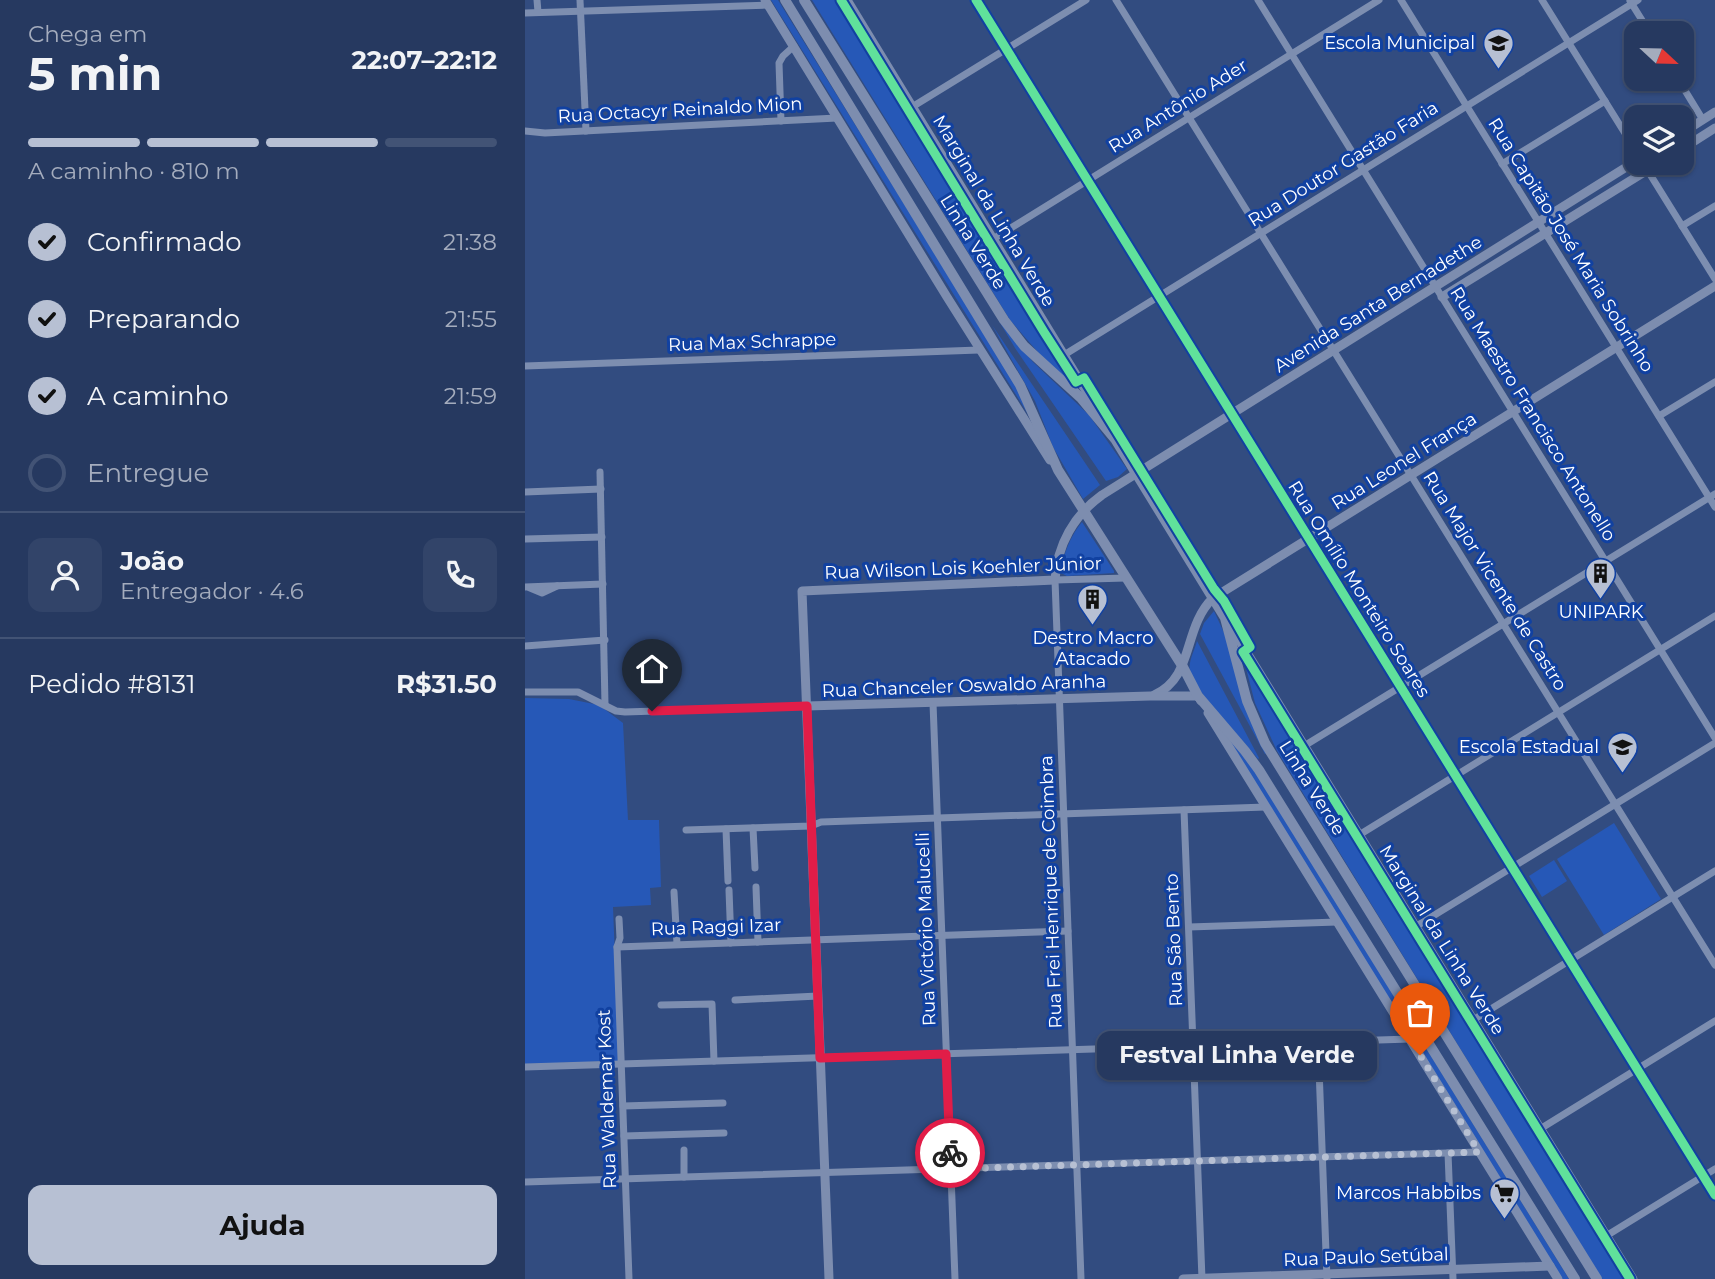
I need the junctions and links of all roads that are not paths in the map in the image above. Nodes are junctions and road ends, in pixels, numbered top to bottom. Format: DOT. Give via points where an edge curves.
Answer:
graph roads {
  1 [pos="537,0"];
  2 [pos="580,0"];
  3 [pos="785,0"];
  4 [pos="804,0"];
  5 [pos="847,0"];
  6 [pos="975,0"];
  7 [pos="1086,0"];
  8 [pos="1116,0"];
  9 [pos="1258,0"];
  10 [pos="1379,0"];
  11 [pos="1401,0"];
  12 [pos="1542,0"];
  13 [pos="1633,1"];
  14 [pos="767,2"];
  15 [pos="580,10"];
  16 [pos="525,12"];
  17 [pos="538,12"];
  18 [pos="1644,21"];
  19 [pos="1569,43"];
  20 [pos="794,47"];
  21 [pos="1006,49"];
  22 [pos="1292,54"];
  23 [pos="1685,91"];
  24 [pos="1605,101"];
  25 [pos="1467,106"];
  26 [pos="912,107"];
  27 [pos="1715,112"];
  28 [pos="837,118"];
  29 [pos="1189,118"];
  30 [pos="1703,120"];
  31 [pos="781,121"];
  32 [pos="1694,126"];
  33 [pos="1715,128"];
  34 [pos="525,131"];
  35 [pos="586,131"];
  36 [pos="1624,132"];
  37 [pos="1694,141"];
  38 [pos="1502,164"];
  39 [pos="1624,168"];
  40 [pos="1363,170"];
  41 [pos="1632,175"];
  42 [pos="1651,175"];
  43 [pos="1087,180"];
  44 [pos="1715,205"];
  45 [pos="1538,222"];
  46 [pos="1682,226"];
  47 [pos="1261,233"];
  48 [pos="1545,233"];
  49 [pos="993,239"];
  50 [pos="1715,279"];
  51 [pos="1715,286"];
  52 [pos="1435,287"];
  53 [pos="1159,296"];
  54 [pos="1442,298"];
  55 [pos="1616,348"];
  56 [pos="979,349"];
  57 [pos="1333,350"];
  58 [pos="1064,355"];
  59 [pos="525,366"];
  60 [pos="1715,382"];
  61 [pos="1513,412"];
  62 [pos="1231,413"];
  63 [pos="1659,416"];
  64 [pos="1115,439"];
  65 [pos="1058,470"];
  66 [pos="600,472"];
  67 [pos="1136,472"];
  68 [pos="1411,475"];
  69 [pos="601,489"];
  70 [pos="525,492"];
  71 [pos="1712,496"];
  72 [pos="1715,507"];
  73 [pos="1083,510"];
  74 [pos="602,537"];
  75 [pos="525,539"];
  76 [pos="1309,539"];
  77 [pos="1606,561"];
  78 [pos="1126,578"];
  79 [pos="1055,580"];
  80 [pos="603,584"];
  81 [pos="527,587"];
  82 [pos="1213,598"];
  83 [pos="1715,616"];
  84 [pos="1225,618"];
  85 [pos="1503,624"];
  86 [pos="605,640"];
  87 [pos="525,646"];
  88 [pos="1661,650"];
  89 [pos="1183,667"];
  90 [pos="1401,687"];
  91 [pos="525,692"];
  92 [pos="1150,696"];
  93 [pos="1198,696"];
  94 [pos="1059,699"];
  95 [pos="933,703"];
  96 [pos="605,704"];
  97 [pos="807,706"];
  98 [pos="1558,713"];
  99 [pos="1715,740"];
  100 [pos="1304,746"];
  101 [pos="1456,776"];
  102 [pos="1615,804"];
  103 [pos="1266,807"];
  104 [pos="1185,810"];
  105 [pos="1063,814"];
  106 [pos="937,818"];
  107 [pos="811,826"];
  108 [pos="753,828"];
  109 [pos="726,829"];
  110 [pos="686,830"];
  111 [pos="1359,835"];
  112 [pos="1512,867"];
  113 [pos="755,868"];
  114 [pos="1715,871"];
  115 [pos="729,881"];
  116 [pos="756,887"];
  117 [pos="729,890"];
  118 [pos="674,892"];
  119 [pos="1673,897"];
  120 [pos="619,919"];
  121 [pos="1337,922"];
  122 [pos="1189,927"];
  123 [pos="1415,927"];
  124 [pos="1068,931"];
  125 [pos="942,935"];
  126 [pos="815,940"];
  127 [pos="758,942"];
  128 [pos="731,943"];
  129 [pos="677,944"];
  130 [pos="617,947"];
  131 [pos="1570,960"];
  132 [pos="1715,965"];
  133 [pos="818,996"];
  134 [pos="735,1000"];
  135 [pos="661,1005"];
  136 [pos="1473,1020"];
  137 [pos="1715,1021"];
  138 [pos="1410,1039"];
  139 [pos="1318,1042"];
  140 [pos="1194,1046"];
  141 [pos="1072,1050"];
  142 [pos="946,1054"];
  143 [pos="820,1058"];
  144 [pos="714,1061"];
  145 [pos="621,1064"];
  146 [pos="525,1067"];
  147 [pos="1637,1069"];
  148 [pos="723,1103"];
  149 [pos="623,1106"];
  150 [pos="1540,1129"];
  151 [pos="724,1133"];
  152 [pos="624,1136"];
  153 [pos="684,1150"];
  154 [pos="1479,1152"];
  155 [pos="1448,1153"];
  156 [pos="1322,1157"];
  157 [pos="1198,1161"];
  158 [pos="1076,1165"];
  159 [pos="951,1169"];
  160 [pos="1715,1169"];
  161 [pos="824,1173"];
  162 [pos="1703,1176"];
  163 [pos="684,1177"];
  164 [pos="626,1179"];
  165 [pos="525,1182"];
  166 [pos="1715,1195"];
  167 [pos="1606,1237"];
  168 [pos="1550,1266"];
  169 [pos="1453,1275"];
  170 [pos="1327,1277"];
  171 [pos="629,1279"];
  172 [pos="828,1279"];
  173 [pos="955,1279"];
  174 [pos="1081,1279"];
  175 [pos="1183,1279"];
  176 [pos="1202,1279"];
  177 [pos="1558,1279"];
  178 [pos="1575,1279"];
  179 [pos="1597,1279"];
  180 [pos="1633,1279"];
  1 -- 17 [label="street"];
  2 -- 15 [label="street"];
  3 -- 65 [label="highway, Linha Verde" via="1020,384"];
  4 -- 64 [label="highway, Linha Verde" via="1004,320"];
  5 -- 26 [label="main road, Marginal da Linha Verde"];
  6 -- 21 [label="street, Rua Omílio Monteiro Soares"];
  7 -- 21 [label="street"];
  8 -- 29 [label="street, Rua Major Vicente de Castro"];
  9 -- 22 [label="street, Rua Maestro Francisco Antonello"];
  10 -- 22 [label="street, Rua Antônio Ader"];
  11 -- 25 [label="street, Rua Capitão José Maria Sobrinho"];
  12 -- 19 [label="street"];
  13 -- 18 [label="street"];
  13 -- 19 [label="street, Rua Doutor Gastão Faria"];
  14 -- 15 [label="street"];
  14 -- 20 [label="main road"];
  15 -- 17 [label="street"];
  15 -- 35 [label="street"];
  16 -- 17 [label="street"];
  19 -- 24 [label="street"];
  19 -- 25 [label="street, Rua Doutor Gastão Faria"];
  20 -- 28 [label="main road"];
  20 -- 31 [label="street" via="779,63"];
  21 -- 26 [label="street"];
  21 -- 43 [label="street, Rua Omílio Monteiro Soares"];
  22 -- 29 [label="street, Rua Antônio Ader"];
  22 -- 40 [label="street, Rua Maestro Francisco Antonello"];
  23 -- 30 [label="street"];
  24 -- 36 [label="street"];
  24 -- 38 [label="street"];
  25 -- 38 [label="street, Rua Capitão José Maria Sobrinho"];
  25 -- 40 [label="street, Rua Doutor Gastão Faria"];
  26 -- 49 [label="main road, Marginal da Linha Verde"];
  27 -- 30 [label="main road"];
  28 -- 31 [label="street, Rua Octacyr Reinaldo Mion"];
  28 -- 56 [label="main road"];
  29 -- 43 [label="street, Rua Antônio Ader"];
  29 -- 47 [label="street, Rua Major Vicente de Castro"];
  30 -- 32 [label="main road"];
  31 -- 35 [label="street, Rua Octacyr Reinaldo Mion"];
  33 -- 37 [label="main road"];
  34 -- 35 [label="street, Rua Octacyr Reinaldo Mion"];
  38 -- 45 [label="street, Rua Capitão José Maria Sobrinho"];
  39 -- 45 [label="main road, Avenida Santa Bernadethe"];
  40 -- 47 [label="street, Rua Doutor Gastão Faria"];
  40 -- 52 [label="street, Rua Maestro Francisco Antonello"];
  41 -- 48 [label="main road, Avenida Santa Bernadethe"];
  42 -- 46 [label="street"];
  43 -- 49 [label="street, Rua Antônio Ader"];
  43 -- 53 [label="street, Rua Omílio Monteiro Soares"];
  44 -- 46 [label="street"];
  45 -- 48 [label="street, Rua Capitão José Maria Sobrinho"];
  45 -- 52 [label="main road, Avenida Santa Bernadethe"];
  46 -- 50 [label="street"];
  47 -- 53 [label="street, Rua Doutor Gastão Faria"];
  47 -- 57 [label="street, Rua Major Vicente de Castro"];
  48 -- 54 [label="main road, Avenida Santa Bernadethe"];
  48 -- 55 [label="street, Rua Capitão José Maria Sobrinho"];
  49 -- 58 [label="main road, Marginal da Linha Verde"];
  51 -- 55 [label="main road, Rua Leonel França"];
  52 -- 54 [label="street, Rua Maestro Francisco Antonello"];
  52 -- 57 [label="main road, Avenida Santa Bernadethe"];
  53 -- 58 [label="street, Rua Doutor Gastão Faria"];
  53 -- 62 [label="street, Rua Omílio Monteiro Soares"];
  54 -- 61 [label="street, Rua Maestro Francisco Antonello"];
  55 -- 61 [label="main road, Rua Leonel França"];
  55 -- 63 [label="street, Rua Capitão José Maria Sobrinho"];
  56 -- 59 [label="street, Rua Max Schrappe"];
  56 -- 65 [label="main road"];
  57 -- 62 [label="main road, Avenida Santa Bernadethe"];
  57 -- 68 [label="street, Rua Major Vicente de Castro"];
  58 -- 64 [label="main road, Marginal da Linha Verde"];
  60 -- 63 [label="street"];
  61 -- 68 [label="main road, Rua Leonel França"];
  61 -- 77 [label="street, Rua Maestro Francisco Antonello"];
  62 -- 67 [label="main road, Avenida Santa Bernadethe"];
  62 -- 76 [label="street, Rua Omílio Monteiro Soares"];
  63 -- 71 [label="street, Rua Capitão José Maria Sobrinho"];
  64 -- 67 [label="highway, Linha Verde"];
  65 -- 73 [label="highway, Linha Verde"];
  66 -- 69 [label="street"];
  67 -- 73 [label="main road, Avenida Santa Bernadethe"];
  67 -- 82 [label="highway, Linha Verde"];
  68 -- 76 [label="main road, Rua Leonel França"];
  68 -- 85 [label="street, Rua Major Vicente de Castro"];
  69 -- 70 [label="street"];
  69 -- 74 [label="street"];
  71 -- 72 [label="street, Rua Capitão José Maria Sobrinho"];
  71 -- 77 [label="street"];
  73 -- 78 [label="highway, Linha Verde"];
  73 -- 79 [label="main road, Rua Frei Henrique de Coimbra" via="1061,547"];
  74 -- 75 [label="street"];
  74 -- 80 [label="street"];
  76 -- 82 [label="main road, Rua Leonel França"];
  76 -- 90 [label="street, Rua Omílio Monteiro Soares"];
  77 -- 85 [label="street"];
  77 -- 88 [label="street, Rua Maestro Francisco Antonello"];
  78 -- 79 [label="street, Rua Wilson Lois Koehler Júnior"];
  78 -- 89 [label="highway, Linha Verde"];
  79 -- 94 [label="street, Rua Frei Henrique de Coimbra"];
  79 -- 97 [label="main road, Rua Wilson Lois Koehler Júnior" via="802,591"];
  80 -- 81 [label="street"];
  80 -- 86 [label="street"];
  82 -- 84 [label="highway, Linha Verde"];
  82 -- 89 [label="main road, Rua Leonel França" via="1193,626"];
  83 -- 88 [label="street"];
  84 -- 100 [label="main road, Marginal da Linha Verde"];
  84 -- 179 [label="highway, Linha Verde" via="1251,711 1265,743"];
  85 -- 90 [label="street"];
  85 -- 98 [label="street, Rua Major Vicente de Castro"];
  86 -- 87 [label="street"];
  86 -- 96 [label="street"];
  88 -- 98 [label="street"];
  88 -- 99 [label="street, Rua Maestro Francisco Antonello"];
  89 -- 92 [label="main road" via="1172,684"];
  89 -- 93 [label="highway, Linha Verde"];
  90 -- 100 [label="street"];
  90 -- 101 [label="street, Rua Omílio Monteiro Soares"];
  91 -- 96 [label="street, Rua Chanceler Oswaldo Aranha" via="569,691"];
  92 -- 93 [label="main road, Rua Chanceler Oswaldo Aranha"];
  92 -- 94 [label="main road, Rua Chanceler Oswaldo Aranha"];
  93 -- 103 [label="main road"];
  93 -- 178 [label="highway, Linha Verde" via="1259,769"];
  94 -- 95 [label="main road, Rua Chanceler Oswaldo Aranha"];
  94 -- 105 [label="street, Rua Frei Henrique de Coimbra"];
  95 -- 97 [label="main road, Rua Chanceler Oswaldo Aranha"];
  95 -- 106 [label="street, Rua Victório Malucelli"];
  96 -- 97 [label="street, Rua Chanceler Oswaldo Aranha" via="625,712"];
  97 -- 107 [label="main road"];
  98 -- 101 [label="street"];
  98 -- 102 [label="street, Rua Major Vicente de Castro"];
  99 -- 102 [label="street"];
  100 -- 111 [label="main road, Marginal da Linha Verde"];
  101 -- 111 [label="street"];
  101 -- 112 [label="street, Rua Omílio Monteiro Soares"];
  102 -- 112 [label="street"];
  102 -- 119 [label="street, Rua Major Vicente de Castro"];
  103 -- 104 [label="street"];
  103 -- 121 [label="main road"];
  104 -- 105 [label="street"];
  104 -- 122 [label="street, Rua São Bento"];
  105 -- 106 [label="street"];
  105 -- 124 [label="street, Rua Frei Henrique de Coimbra"];
  106 -- 107 [label="street"];
  106 -- 125 [label="street, Rua Victório Malucelli"];
  107 -- 108 [label="street"];
  107 -- 126 [label="main road"];
  108 -- 109 [label="street"];
  108 -- 113 [label="street"];
  109 -- 110 [label="street"];
  109 -- 115 [label="street"];
  111 -- 123 [label="main road, Marginal da Linha Verde"];
  112 -- 123 [label="street"];
  112 -- 131 [label="street, Rua Omílio Monteiro Soares"];
  114 -- 119 [label="street"];
  116 -- 127 [label="street"];
  117 -- 128 [label="street"];
  118 -- 129 [label="street"];
  119 -- 131 [label="street"];
  119 -- 132 [label="street, Rua Major Vicente de Castro"];
  120 -- 130 [label="street, Rua Waldemar Kost"];
  121 -- 122 [label="street"];
  121 -- 138 [label="main road"];
  122 -- 140 [label="street, Rua São Bento"];
  123 -- 136 [label="main road, Marginal da Linha Verde"];
  124 -- 125 [label="street, Rua Raggi Izar"];
  124 -- 141 [label="street, Rua Frei Henrique de Coimbra"];
  125 -- 126 [label="street, Rua Raggi Izar"];
  125 -- 142 [label="street, Rua Victório Malucelli"];
  126 -- 127 [label="street, Rua Raggi Izar"];
  126 -- 133 [label="main road"];
  127 -- 128 [label="street, Rua Raggi Izar"];
  128 -- 129 [label="street, Rua Raggi Izar"];
  129 -- 130 [label="street, Rua Raggi Izar"];
  130 -- 145 [label="street, Rua Waldemar Kost"];
  131 -- 136 [label="street"];
  131 -- 147 [label="street, Rua Omílio Monteiro Soares"];
  133 -- 134 [label="street"];
  133 -- 143 [label="main road"];
  135 -- 144 [label="street" via="712,1004"];
  136 -- 150 [label="main road, Marginal da Linha Verde"];
  137 -- 147 [label="street"];
  138 -- 139 [label="street"];
  138 -- 154 [label="main road"];
  139 -- 140 [label="street"];
  139 -- 156 [label="street"];
  140 -- 141 [label="street"];
  140 -- 157 [label="street, Rua São Bento"];
  141 -- 142 [label="street"];
  141 -- 158 [label="street, Rua Frei Henrique de Coimbra"];
  142 -- 143 [label="street"];
  142 -- 159 [label="street, Rua Victório Malucelli"];
  143 -- 144 [label="street"];
  143 -- 161 [label="main road"];
  144 -- 145 [label="street"];
  145 -- 146 [label="street"];
  145 -- 149 [label="street, Rua Waldemar Kost"];
  147 -- 150 [label="street"];
  147 -- 162 [label="street, Rua Omílio Monteiro Soares"];
  148 -- 149 [label="street"];
  149 -- 152 [label="street, Rua Waldemar Kost"];
  150 -- 167 [label="main road, Marginal da Linha Verde"];
  151 -- 152 [label="street"];
  152 -- 164 [label="street, Rua Waldemar Kost"];
  153 -- 163 [label="street"];
  154 -- 155 [label="street"];
  154 -- 168 [label="main road"];
  155 -- 156 [label="street"];
  155 -- 169 [label="street"];
  156 -- 157 [label="street"];
  156 -- 170 [label="street"];
  157 -- 158 [label="street"];
  157 -- 176 [label="street, Rua São Bento"];
  158 -- 159 [label="street"];
  158 -- 174 [label="street, Rua Frei Henrique de Coimbra"];
  159 -- 161 [label="street"];
  159 -- 173 [label="street, Rua Victório Malucelli"];
  160 -- 162 [label="street"];
  161 -- 163 [label="street"];
  161 -- 172 [label="main road"];
  162 -- 166 [label="street, Rua Omílio Monteiro Soares"];
  162 -- 167 [label="street"];
  163 -- 164 [label="street"];
  164 -- 165 [label="street"];
  164 -- 171 [label="street, Rua Waldemar Kost"];
  167 -- 180 [label="main road, Marginal da Linha Verde"];
  168 -- 169 [label="main road, Rua Paulo Setúbal"];
  168 -- 177 [label="main road"];
  169 -- 170 [label="main road, Rua Paulo Setúbal"];
  170 -- 176 [label="main road, Rua Paulo Setúbal"];
  175 -- 176 [label="main road, Rua Paulo Setúbal"];
}
